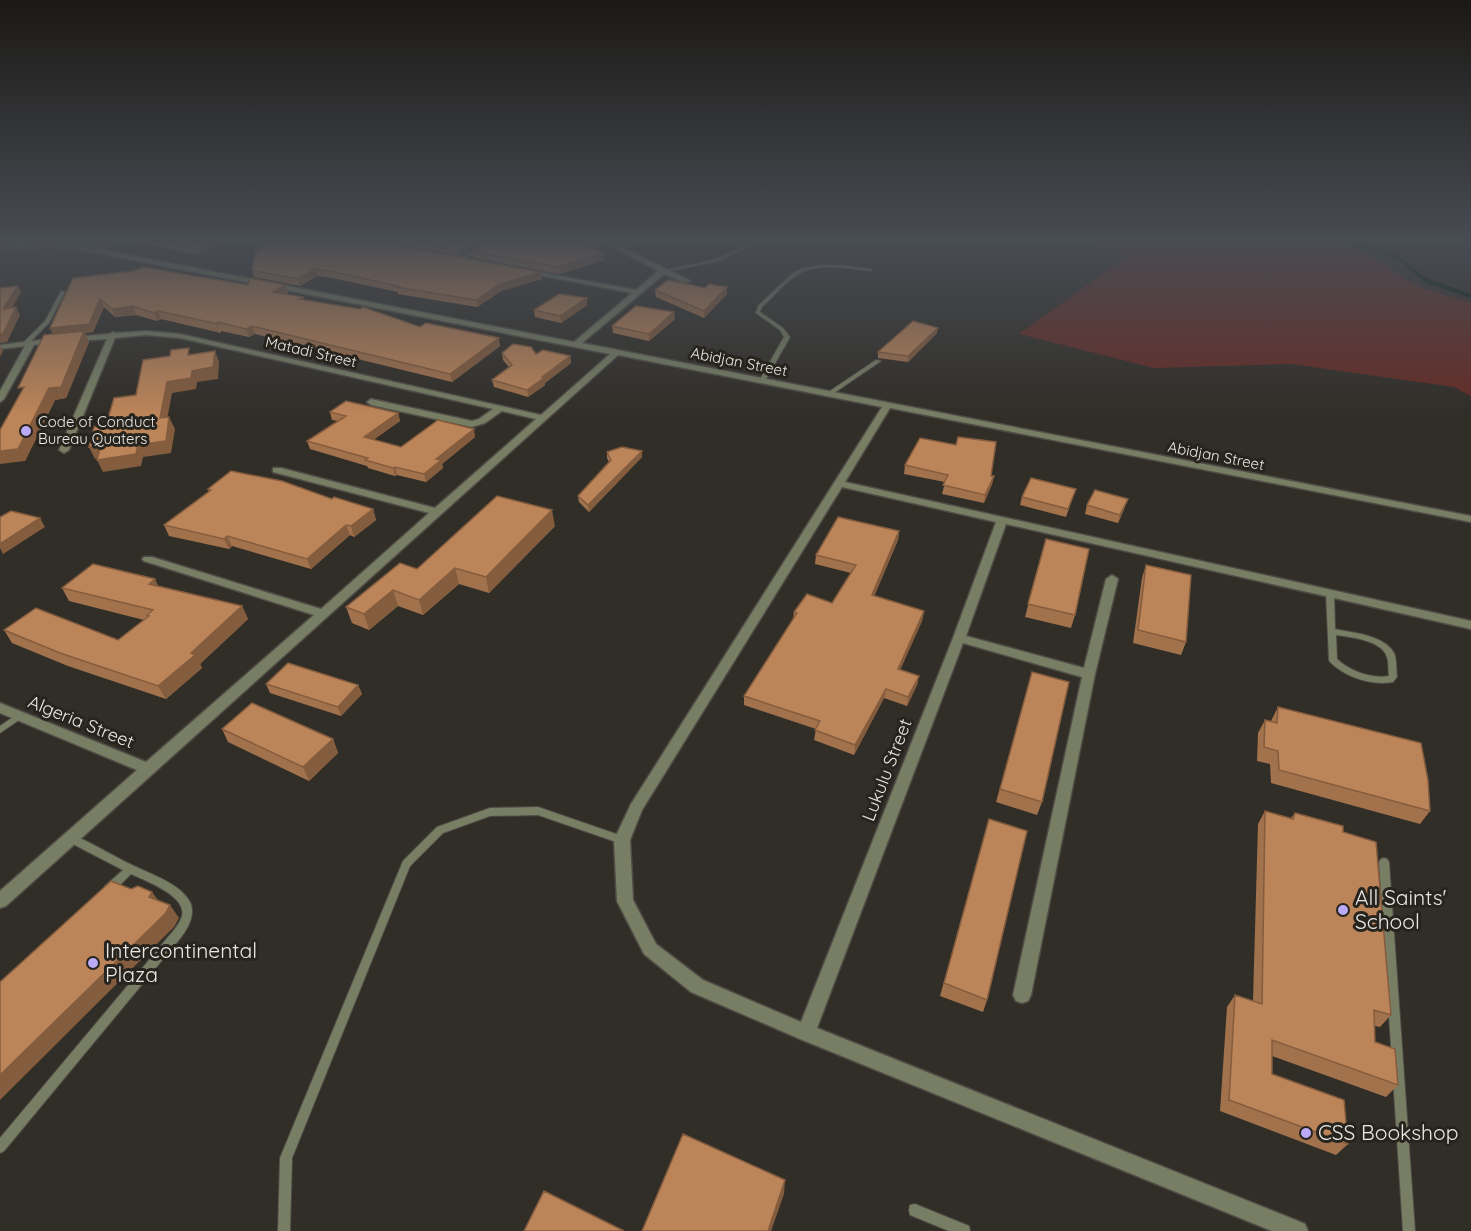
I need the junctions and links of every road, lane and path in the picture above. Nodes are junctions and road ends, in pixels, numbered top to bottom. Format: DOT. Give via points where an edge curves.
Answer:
graph roads {
  1 [pos="60,298"];
  2 [pos="344,298"];
  3 [pos="630,298"];
  4 [pos="768,298"];
  5 [pos="113,334"];
  6 [pos="28,344"];
  7 [pos="576,344"];
  8 [pos="0,347"];
  9 [pos="617,352"];
  10 [pos="878,361"];
  11 [pos="762,381"];
  12 [pos="829,394"];
  13 [pos="0,399"];
  14 [pos="371,402"];
  15 [pos="888,405"];
  16 [pos="501,408"];
  17 [pos="543,418"];
  18 [pos="64,450"];
  19 [pos="277,470"];
  20 [pos="841,484"];
  21 [pos="437,512"];
  22 [pos="1471,519"];
  23 [pos="1002,520"];
  24 [pos="148,559"];
  25 [pos="1112,579"];
  26 [pos="1330,593"];
  27 [pos="322,613"];
  28 [pos="1471,624"];
  29 [pos="1331,631"];
  30 [pos="959,638"];
  31 [pos="1089,674"];
  32 [pos="0,708"];
  33 [pos="19,716"];
  34 [pos="0,730"];
  35 [pos="148,769"];
  36 [pos="70,838"];
  37 [pos="622,840"];
  38 [pos="1384,862"];
  39 [pos="130,869"];
  40 [pos="104,894"];
  41 [pos="0,901"];
  42 [pos="1022,995"];
  43 [pos="806,1033"];
  44 [pos="0,1147"];
  45 [pos="915,1210"];
  46 [pos="284,1231"];
  47 [pos="964,1231"];
  48 [pos="1298,1231"];
  49 [pos="1409,1231"];
  1 -- 6 [label="lane" via="47,322"];
  2 -- 7 [label="street, Abidjan Street"];
  3 -- 7 [label="street"];
  4 -- 11 [label="lane" via="758,312 787,337"];
  5 -- 6 [label="street, Matadi Street"];
  5 -- 16 [label="street, Matadi Street" via="180,336"];
  5 -- 18 [label="street"];
  6 -- 8 [label="street, Matadi Street"];
  6 -- 13 [label="street"];
  7 -- 9 [label="street, Abidjan Street"];
  9 -- 11 [label="street, Abidjan Street"];
  9 -- 17 [label="street"];
  10 -- 12 [label="lane"];
  11 -- 12 [label="street, Abidjan Street"];
  12 -- 15 [label="street, Abidjan Street"];
  14 -- 16 [label="street" via="471,424"];
  15 -- 20 [label="street"];
  15 -- 22 [label="street, Abidjan Street"];
  16 -- 17 [label="street, Matadi Street"];
  17 -- 21 [label="street"];
  19 -- 21 [label="street"];
  20 -- 23 [label="street"];
  20 -- 37 [label="street" via="636,808"];
  21 -- 27 [label="street"];
  23 -- 26 [label="street"];
  23 -- 30 [label="street, Lukulu Street"];
  24 -- 27 [label="street"];
  25 -- 31 [label="street"];
  26 -- 28 [label="street"];
  26 -- 29 [label="lane"];
  27 -- 35 [label="street"];
  29 -- 29 [label="lane" via="1333,660 1337,665 1383,680 1393,677 1391,654 1378,643"];
  30 -- 31 [label="street"];
  30 -- 43 [label="street, Lukulu Street"];
  31 -- 42 [label="street"];
  32 -- 33 [label="street, Algeria Street"];
  33 -- 34 [label="lane"];
  33 -- 35 [label="street, Algeria Street"];
  35 -- 36 [label="street"];
  36 -- 39 [label="lane"];
  36 -- 41 [label="street"];
  37 -- 43 [label="street" via="625,901 650,949 697,986"];
  37 -- 46 [label="lane" via="538,811 489,812 440,830 406,864 286,1158"];
  38 -- 49 [label="lane"];
  39 -- 40 [label="lane"];
  39 -- 44 [label="lane" via="178,893 189,912 164,950"];
  43 -- 48 [label="street"];
  45 -- 47 [label="lane"];
}
